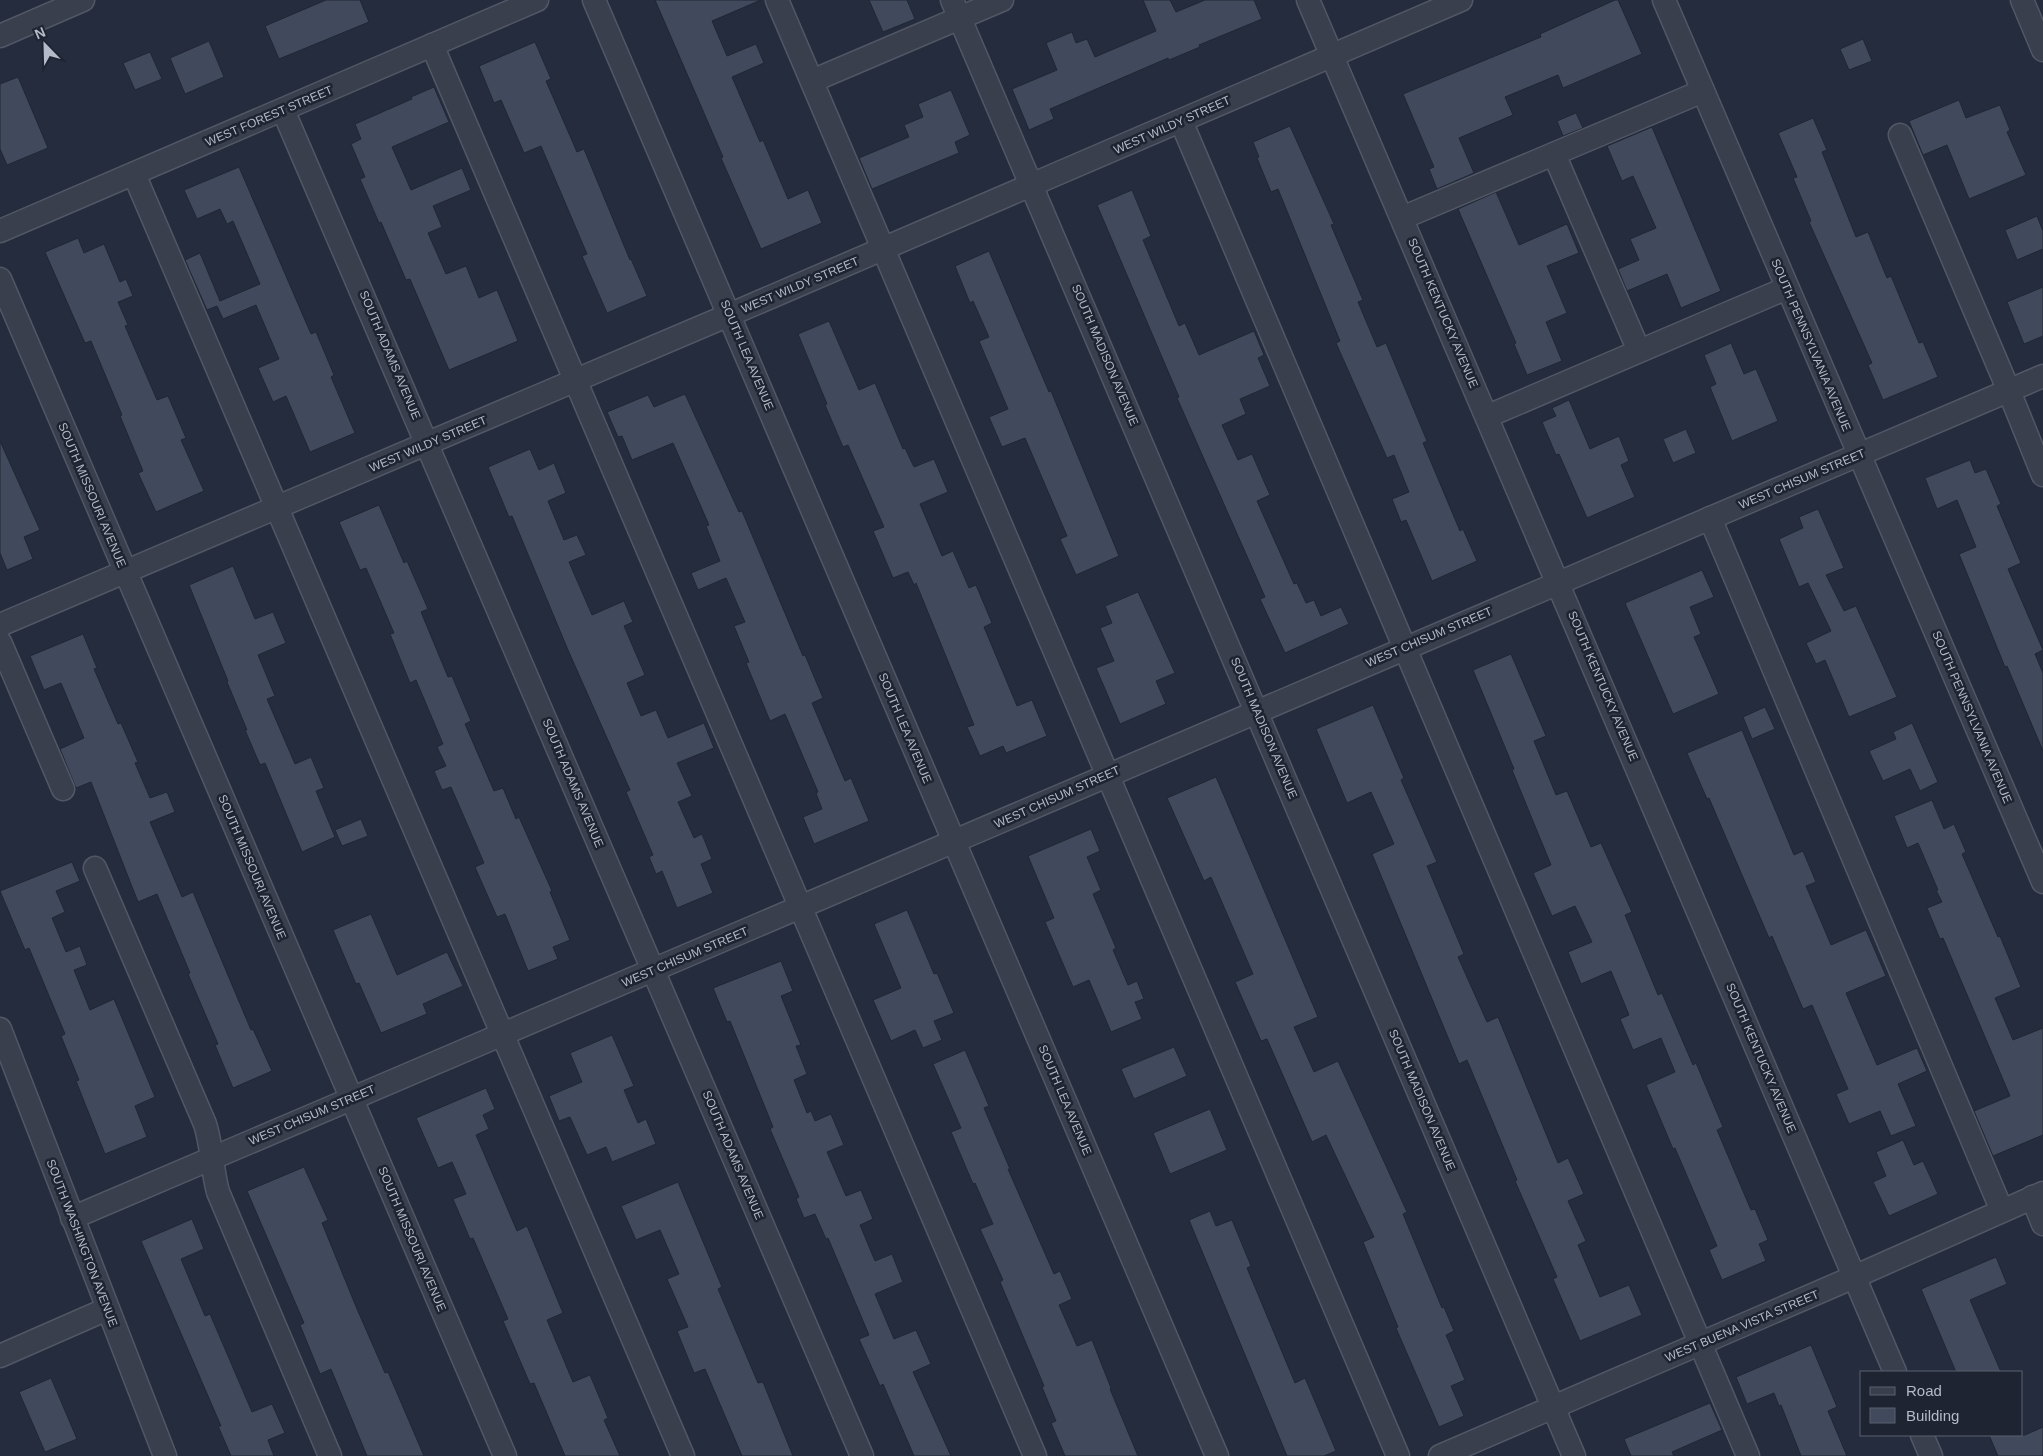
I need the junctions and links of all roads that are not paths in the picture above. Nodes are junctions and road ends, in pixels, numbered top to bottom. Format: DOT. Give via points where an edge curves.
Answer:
graph roads {
  1 [pos="83,0"];
  2 [pos="537,0"];
  3 [pos="594,0"];
  4 [pos="777,0"];
  5 [pos="1002,0"];
  6 [pos="1308,0"];
  7 [pos="1461,0"];
  8 [pos="1664,0"];
  9 [pos="2022,0"];
  10 [pos="956,9"];
  11 [pos="0,36"];
  12 [pos="432,45"];
  13 [pos="2043,50"];
  14 [pos="1332,55"];
  15 [pos="812,81"];
  16 [pos="1703,91"];
  17 [pos="283,110"];
  18 [pos="1180,121"];
  19 [pos="1900,136"];
  20 [pos="1554,154"];
  21 [pos="134,174"];
  22 [pos="1033,185"];
  23 [pos="1402,218"];
  24 [pos="0,231"];
  25 [pos="883,249"];
  26 [pos="0,279"];
  27 [pos="1787,288"];
  28 [pos="730,315"];
  29 [pos="1639,351"];
  30 [pos="2043,376"];
  31 [pos="576,381"];
  32 [pos="2009,391"];
  33 [pos="1488,416"];
  34 [pos="428,444"];
  35 [pos="1858,455"];
  36 [pos="2043,475"];
  37 [pos="277,507"];
  38 [pos="1710,518"];
  39 [pos="125,571"];
  40 [pos="1559,582"];
  41 [pos="0,625"];
  42 [pos="0,642"];
  43 [pos="1405,648"];
  44 [pos="1257,710"];
  45 [pos="1107,776"];
  46 [pos="63,789"];
  47 [pos="954,842"];
  48 [pos="95,868"];
  49 [pos="2043,882"];
  50 [pos="800,908"];
  51 [pos="653,970"];
  52 [pos="0,1029"];
  53 [pos="504,1034"];
  54 [pos="352,1098"];
  55 [pos="211,1159"];
  56 [pos="2037,1195"];
  57 [pos="2002,1211"];
  58 [pos="72,1218"];
  59 [pos="2043,1224"];
  60 [pos="1854,1277"];
  61 [pos="107,1310"];
  62 [pos="1700,1344"];
  63 [pos="0,1356"];
  64 [pos="1895,1371"];
  65 [pos="1553,1407"];
  66 [pos="1922,1436"];
  67 [pos="165,1456"];
  68 [pos="330,1456"];
  69 [pos="505,1456"];
  70 [pos="683,1456"];
  71 [pos="862,1456"];
  72 [pos="1035,1456"];
  73 [pos="1216,1456"];
  74 [pos="1398,1456"];
  75 [pos="1440,1456"];
  76 [pos="1574,1456"];
  77 [pos="1748,1456"];
  78 [pos="1931,1456"];
  1 -- 11 [label="street"];
  2 -- 12 [label="street, WEST FOREST STREET"];
  3 -- 28 [label="street, SOUTH LEA AVENUE"];
  4 -- 15 [label="street"];
  5 -- 10 [label="street"];
  6 -- 14 [label="street, SOUTH KENTUCKY AVENUE"];
  7 -- 14 [label="street, WEST WILDY STREET"];
  8 -- 16 [label="street, SOUTH PENNSYLVANIA AVENUE"];
  9 -- 13 [label="street"];
  10 -- 15 [label="street"];
  10 -- 22 [label="street, SOUTH MADISON AVENUE"];
  12 -- 17 [label="street, WEST FOREST STREET"];
  12 -- 31 [label="street"];
  14 -- 18 [label="street, WEST WILDY STREET"];
  14 -- 23 [label="street, SOUTH KENTUCKY AVENUE"];
  15 -- 25 [label="street"];
  16 -- 20 [label="street"];
  16 -- 27 [label="street, SOUTH PENNSYLVANIA AVENUE"];
  17 -- 21 [label="street, WEST FOREST STREET"];
  17 -- 34 [label="street, SOUTH ADAMS AVENUE"];
  18 -- 22 [label="street, WEST WILDY STREET"];
  18 -- 43 [label="street"];
  19 -- 32 [label="street"];
  20 -- 23 [label="street"];
  20 -- 29 [label="street"];
  21 -- 24 [label="street, WEST FOREST STREET"];
  21 -- 37 [label="street"];
  22 -- 25 [label="street, WEST WILDY STREET"];
  22 -- 44 [label="street, SOUTH MADISON AVENUE"];
  23 -- 33 [label="street, SOUTH KENTUCKY AVENUE"];
  25 -- 28 [label="street, WEST WILDY STREET"];
  25 -- 45 [label="street"];
  26 -- 39 [label="street, SOUTH MISSOURI AVENUE"];
  27 -- 29 [label="street"];
  27 -- 35 [label="street, SOUTH PENNSYLVANIA AVENUE"];
  28 -- 31 [label="street, WEST WILDY STREET"];
  28 -- 47 [label="street, SOUTH LEA AVENUE"];
  29 -- 33 [label="street"];
  30 -- 32 [label="street, WEST CHISUM STREET"];
  31 -- 34 [label="street, WEST WILDY STREET"];
  31 -- 50 [label="street"];
  32 -- 35 [label="street, WEST CHISUM STREET"];
  32 -- 36 [label="street"];
  33 -- 40 [label="street, SOUTH KENTUCKY AVENUE"];
  34 -- 37 [label="street, WEST WILDY STREET"];
  34 -- 51 [label="street, SOUTH ADAMS AVENUE"];
  35 -- 38 [label="street, WEST CHISUM STREET"];
  35 -- 49 [label="street, SOUTH PENNSYLVANIA AVENUE"];
  37 -- 39 [label="street, WEST WILDY STREET"];
  37 -- 53 [label="street"];
  38 -- 40 [label="street, WEST CHISUM STREET"];
  38 -- 57 [label="street"];
  39 -- 41 [label="street, WEST WILDY STREET"];
  39 -- 54 [label="street, SOUTH MISSOURI AVENUE"];
  40 -- 43 [label="street, WEST CHISUM STREET"];
  40 -- 60 [label="street, SOUTH KENTUCKY AVENUE"];
  42 -- 46 [label="street"];
  43 -- 44 [label="street, WEST CHISUM STREET"];
  43 -- 62 [label="street"];
  44 -- 45 [label="street, WEST CHISUM STREET"];
  44 -- 65 [label="street, SOUTH MADISON AVENUE"];
  45 -- 47 [label="street, WEST CHISUM STREET"];
  45 -- 74 [label="street"];
  47 -- 50 [label="street, WEST CHISUM STREET"];
  47 -- 73 [label="street, SOUTH LEA AVENUE"];
  48 -- 55 [label="street" via="205,1124"];
  50 -- 51 [label="street, WEST CHISUM STREET"];
  50 -- 72 [label="street"];
  51 -- 53 [label="street, WEST CHISUM STREET"];
  51 -- 71 [label="street, SOUTH ADAMS AVENUE"];
  52 -- 58 [label="street, SOUTH WASHINGTON AVENUE"];
  53 -- 54 [label="street, WEST CHISUM STREET"];
  53 -- 70 [label="street"];
  54 -- 55 [label="street, WEST CHISUM STREET"];
  54 -- 69 [label="street, SOUTH MISSOURI AVENUE"];
  55 -- 58 [label="street, WEST CHISUM STREET"];
  55 -- 68 [label="street" via="218,1192"];
  56 -- 57 [label="street, WEST BUENA VISTA STREET"];
  56 -- 59 [label="street"];
  57 -- 60 [label="street, WEST BUENA VISTA STREET"];
  58 -- 61 [label="street, SOUTH WASHINGTON AVENUE"];
  60 -- 62 [label="street, WEST BUENA VISTA STREET"];
  60 -- 64 [label="street, SOUTH KENTUCKY AVENUE"];
  61 -- 63 [label="street"];
  61 -- 67 [label="street, SOUTH WASHINGTON AVENUE"];
  62 -- 65 [label="street, WEST BUENA VISTA STREET"];
  62 -- 77 [label="street"];
  65 -- 75 [label="street, WEST BUENA VISTA STREET"];
  65 -- 76 [label="street, SOUTH MADISON AVENUE"];
  66 -- 78 [label="street"];
}
